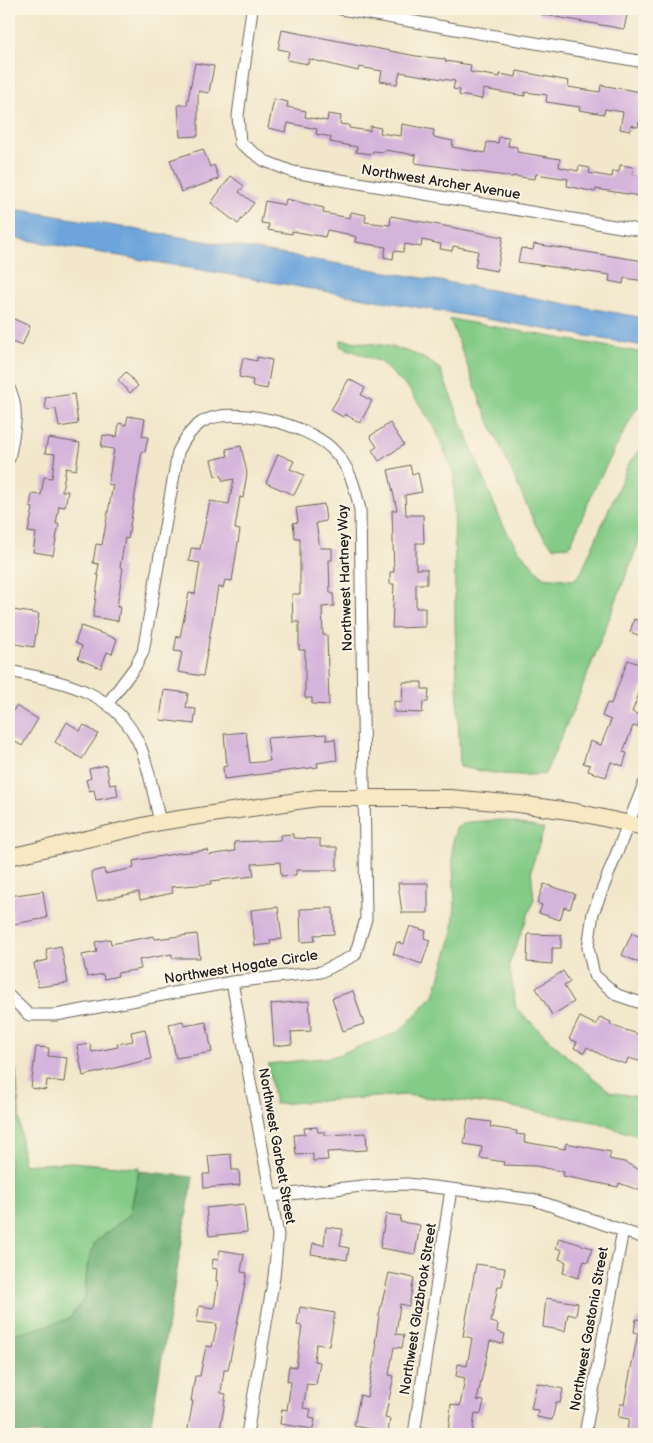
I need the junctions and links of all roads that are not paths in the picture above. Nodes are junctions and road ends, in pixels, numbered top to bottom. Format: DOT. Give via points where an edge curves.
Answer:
graph roads {
  1 [pos="252,9"];
  2 [pos="341,9"];
  3 [pos="644,62"];
  4 [pos="644,231"];
  5 [pos="9,388"];
  6 [pos="9,459"];
  7 [pos="9,671"];
  8 [pos="108,703"];
  9 [pos="644,784"];
  10 [pos="366,796"];
  11 [pos="160,822"];
  12 [pos="637,825"];
  13 [pos="9,856"];
  14 [pos="232,982"];
  15 [pos="9,996"];
  16 [pos="644,1004"];
  17 [pos="451,1189"];
  18 [pos="272,1196"];
  19 [pos="623,1230"];
  20 [pos="644,1238"];
  21 [pos="247,1434"];
  22 [pos="414,1434"];
  23 [pos="585,1434"];
  1 -- 4 [label="street, Northwest Archer Avenue" via="238,116 240,143 266,161 293,172"];
  2 -- 3 [label="street"];
  5 -- 6 [label="street" via="16,419"];
  7 -- 8 [label="street" via="87,690"];
  8 -- 10 [label="street, Northwest Hartney Way" via="144,652 178,452 187,436 202,422 235,415 294,426 313,434 345,464 360,510"];
  8 -- 11 [label="street" via="130,728 141,749"];
  9 -- 12 [label="street"];
  10 -- 11 [label="street" via="317,798"];
  10 -- 12 [label="street" via="519,804"];
  10 -- 14 [label="street, Northwest Hogate Circle" via="366,919 355,955 322,972"];
  11 -- 13 [label="street"];
  12 -- 16 [label="street" via="594,913 588,948 594,974 617,994"];
  14 -- 15 [label="street, Northwest Hogate Circle" via="56,1015 29,1015"];
  14 -- 18 [label="street, Northwest Garbett Street"];
  17 -- 18 [label="street" via="407,1184"];
  17 -- 19 [label="street" via="535,1200"];
  17 -- 22 [label="street, Northwest Glazbrook Street"];
  18 -- 21 [label="street, Northwest Garbett Street" via="278,1235 277,1259"];
  19 -- 20 [label="street"];
  19 -- 23 [label="street, Northwest Gastonia Street"];
}
